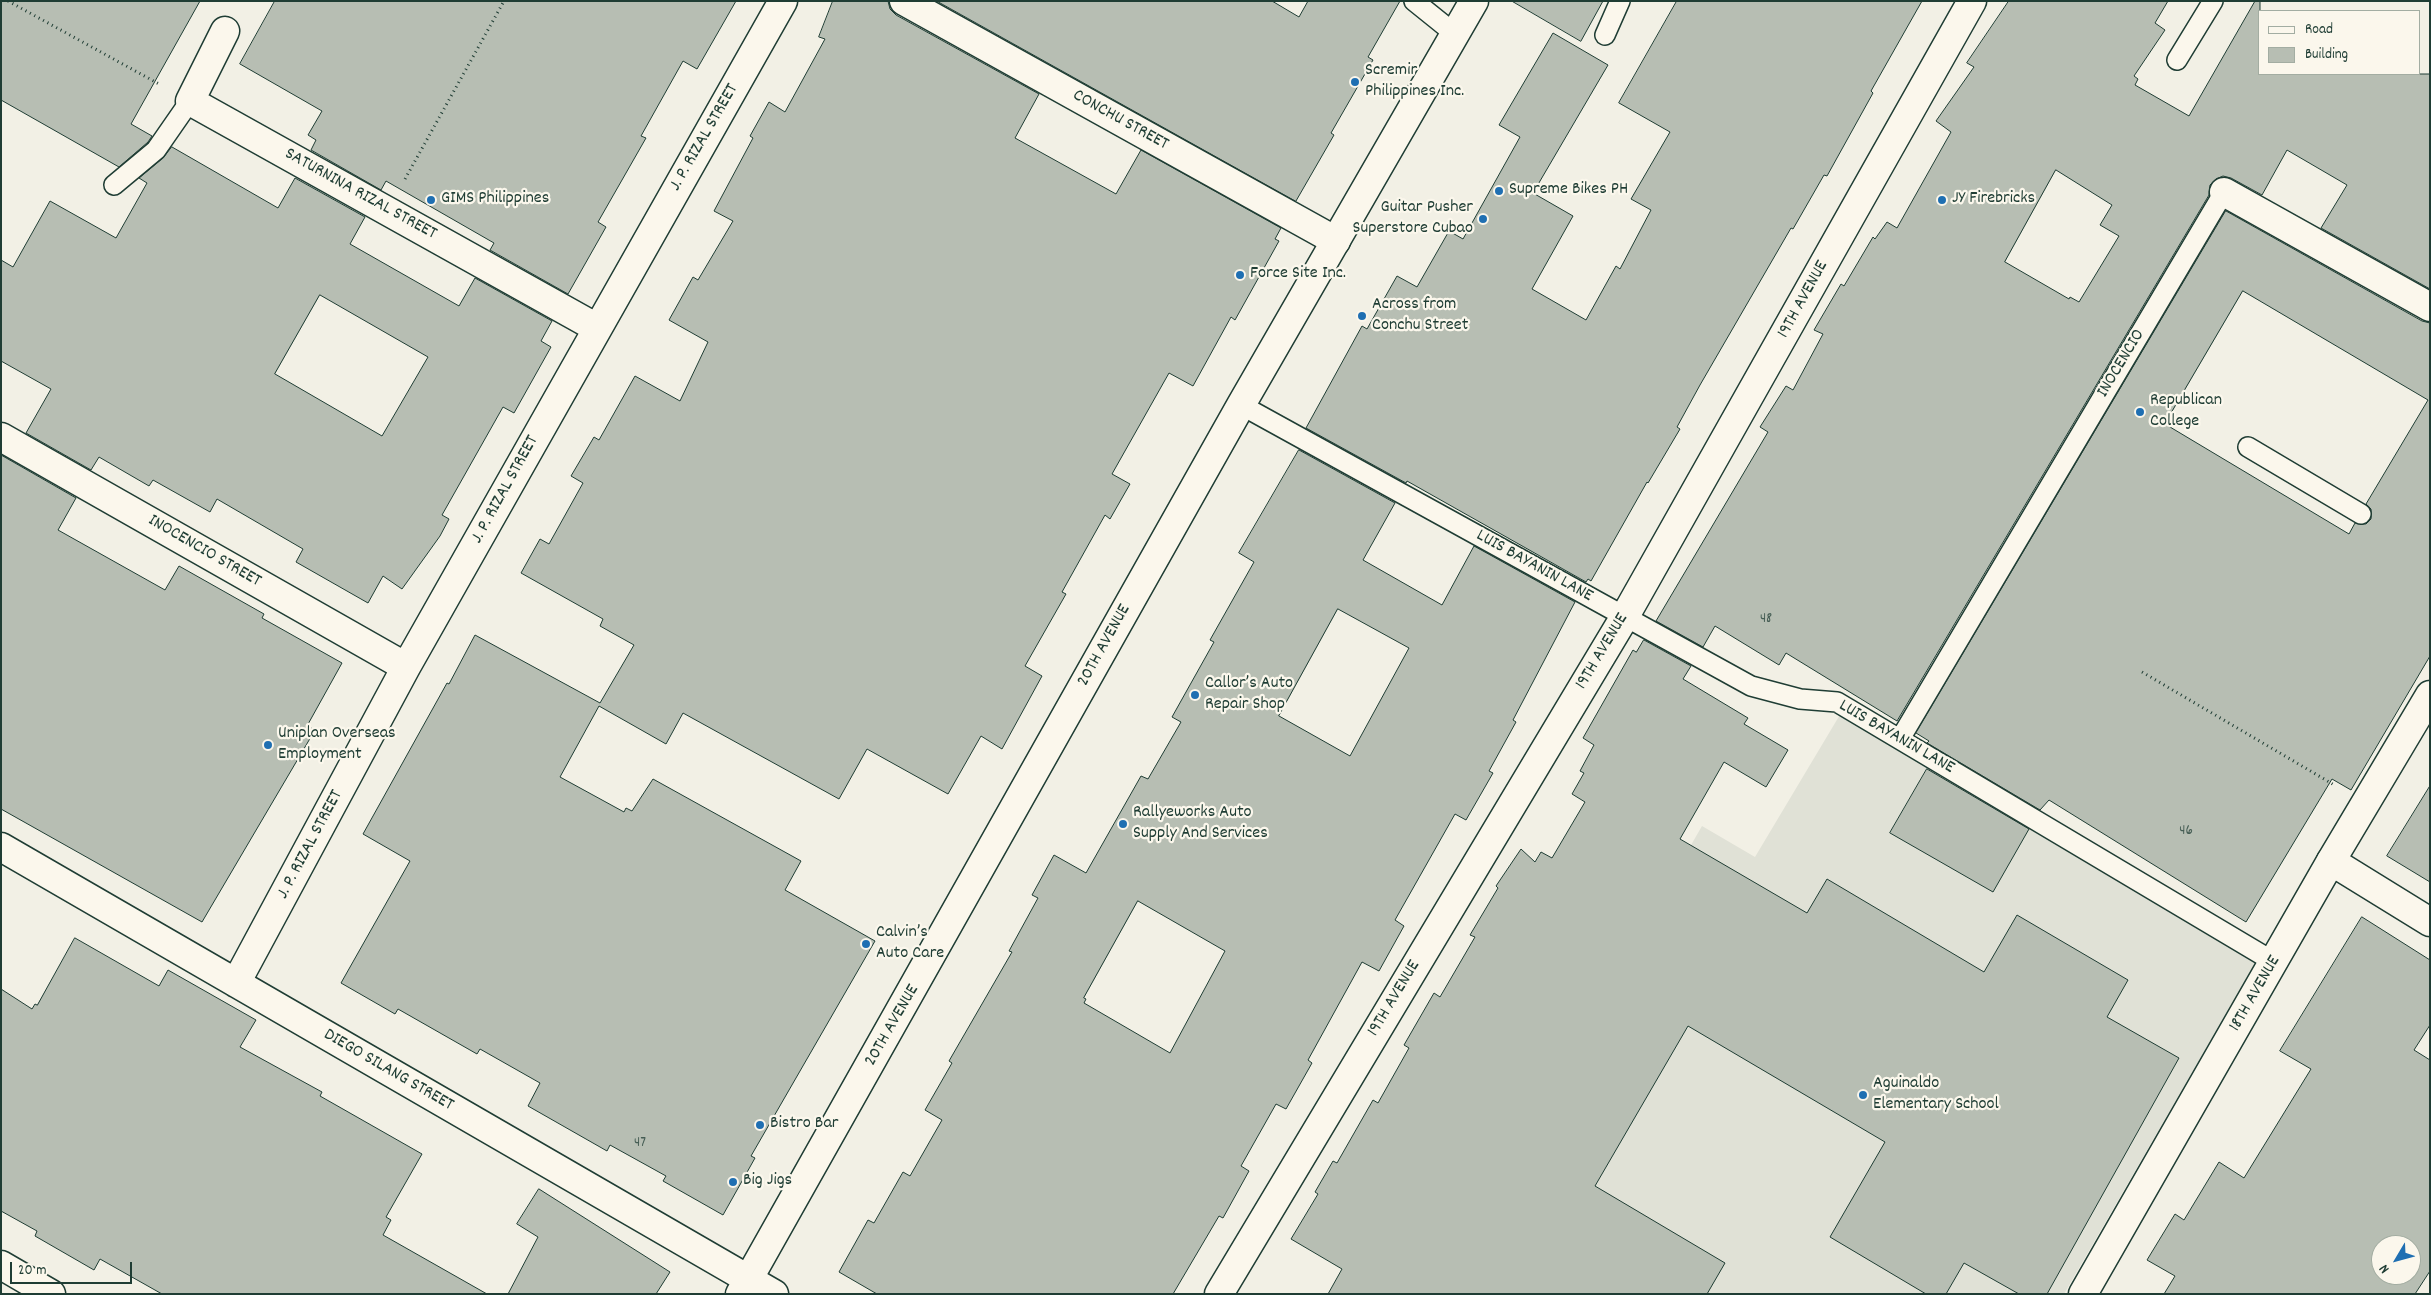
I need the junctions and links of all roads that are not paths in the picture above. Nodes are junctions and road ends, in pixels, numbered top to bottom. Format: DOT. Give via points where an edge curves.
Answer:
graph roads {
  1 [pos="783,1"];
  2 [pos="904,1"];
  3 [pos="1414,1"];
  4 [pos="1474,1"];
  5 [pos="1620,1"];
  6 [pos="1972,1"];
  7 [pos="2213,1"];
  8 [pos="225,31"];
  9 [pos="1455,34"];
  10 [pos="1605,35"];
  11 [pos="2177,60"];
  12 [pos="190,101"];
  13 [pos="114,185"];
  14 [pos="2224,192"];
  15 [pos="1336,241"];
  16 [pos="2430,307"];
  17 [pos="597,328"];
  18 [pos="1241,405"];
  19 [pos="1,437"];
  20 [pos="2248,446"];
  21 [pos="2361,514"];
  22 [pos="1624,618"];
  23 [pos="406,667"];
  24 [pos="2430,695"];
  25 [pos="1900,739"];
  26 [pos="1,847"];
  27 [pos="2331,861"];
  28 [pos="2430,922"];
  29 [pos="2274,962"];
  30 [pos="236,983"];
  31 [pos="1,1265"];
  32 [pos="744,1287"];
  33 [pos="51,1294"];
  34 [pos="774,1294"];
  35 [pos="1219,1294"];
  36 [pos="2083,1294"];
  1 -- 17 [label="street, J. P. RIZAL STREET"];
  2 -- 15 [label="street, CONCHU STREET"];
  3 -- 9 [label="lane"];
  4 -- 9 [label="street, 20TH AVENUE"];
  5 -- 10 [label="lane"];
  6 -- 22 [label="street, 19TH AVENUE"];
  7 -- 11 [label="lane"];
  8 -- 12 [label="street"];
  9 -- 15 [label="street, 20TH AVENUE"];
  12 -- 13 [label="lane" via="156,150"];
  12 -- 17 [label="street, SATURNINA RIZAL STREET"];
  14 -- 16 [label="street, INOCENCIO"];
  14 -- 25 [label="lane, INOCENCIO"];
  15 -- 18 [label="street, 20TH AVENUE"];
  17 -- 23 [label="street, J. P. RIZAL STREET"];
  18 -- 22 [label="lane, LUIS BAYANIN LANE"];
  18 -- 32 [label="street, 20TH AVENUE"];
  19 -- 23 [label="street, INOCENCIO STREET"];
  20 -- 21 [label="lane"];
  22 -- 25 [label="lane, LUIS BAYANIN LANE" via="1751,686 1800,699 1837,702"];
  22 -- 35 [label="street, 19TH AVENUE"];
  23 -- 30 [label="street, J. P. RIZAL STREET"];
  24 -- 27 [label="street, 18TH AVENUE"];
  25 -- 29 [label="lane, LUIS BAYANIN LANE"];
  26 -- 30 [label="street, DIEGO SILANG STREET"];
  27 -- 28 [label="street"];
  27 -- 29 [label="street, 18TH AVENUE"];
  29 -- 36 [label="street, 18TH AVENUE"];
  30 -- 32 [label="street, DIEGO SILANG STREET"];
  31 -- 33 [label="street"];
  32 -- 34 [label="street, DIEGO SILANG STREET"];
}
